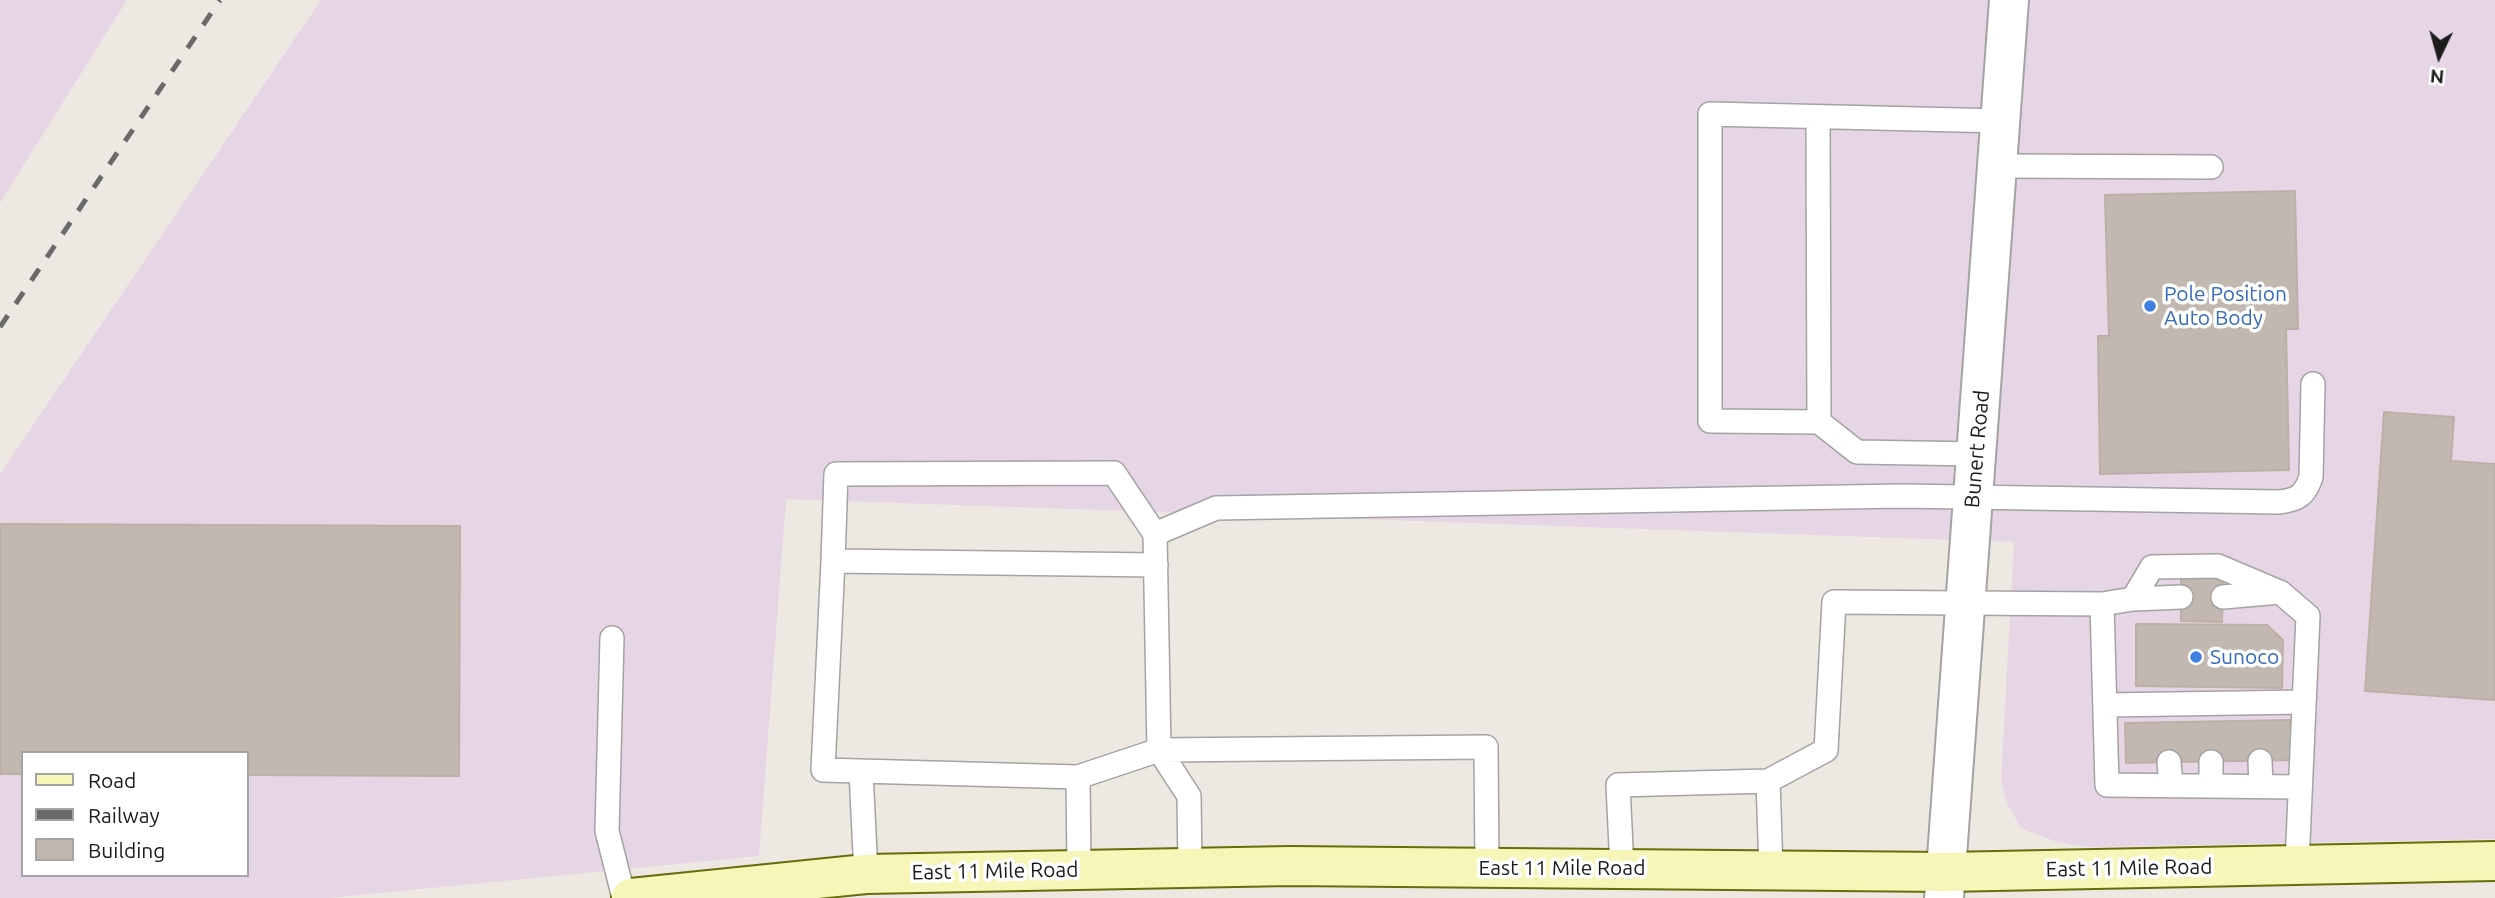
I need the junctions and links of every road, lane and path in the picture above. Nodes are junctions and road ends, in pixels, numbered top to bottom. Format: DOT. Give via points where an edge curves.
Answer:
graph roads {
  1 [pos="2009,0"];
  2 [pos="1818,117"];
  3 [pos="2001,121"];
  4 [pos="1998,166"];
  5 [pos="2211,167"];
  6 [pos="2313,384"];
  7 [pos="1819,422"];
  8 [pos="1977,454"];
  9 [pos="1973,497"];
  10 [pos="1155,534"];
  11 [pos="834,561"];
  12 [pos="1156,565"];
  13 [pos="2280,593"];
  14 [pos="2181,597"];
  15 [pos="2223,597"];
  16 [pos="2133,599"];
  17 [pos="1964,602"];
  18 [pos="2102,604"];
  19 [pos="612,638"];
  20 [pos="2304,702"];
  21 [pos="2106,705"];
  22 [pos="1159,750"];
  23 [pos="2260,761"];
  24 [pos="2211,762"];
  25 [pos="861,772"];
  26 [pos="1077,777"];
  27 [pos="1768,782"];
  28 [pos="2211,786"];
  29 [pos="2261,786"];
  30 [pos="2300,787"];
  31 [pos="2495,861"];
  32 [pos="2297,864"];
  33 [pos="1190,868"];
  34 [pos="1487,868"];
  35 [pos="1079,869"];
  36 [pos="1622,869"];
  37 [pos="1771,870"];
  38 [pos="866,874"];
  39 [pos="1945,885"];
  40 [pos="624,898"];
  41 [pos="631,898"];
  1 -- 3 [label="street, Bunert Road"];
  2 -- 3 [label="lane"];
  2 -- 7 [label="lane"];
  2 -- 7 [label="lane" via="1710,114 1710,421"];
  3 -- 4 [label="street, Bunert Road"];
  4 -- 5 [label="lane"];
  4 -- 8 [label="street, Bunert Road"];
  6 -- 9 [label="lane" via="2311,477 2306,491 2295,500"];
  7 -- 8 [label="lane" via="1857,452"];
  8 -- 9 [label="street, Bunert Road"];
  9 -- 10 [label="lane" via="1216,508"];
  9 -- 17 [label="street, Bunert Road"];
  10 -- 11 [label="lane" via="1114,473 836,474"];
  10 -- 12 [label="lane"];
  11 -- 12 [label="lane"];
  11 -- 25 [label="lane" via="823,770"];
  12 -- 22 [label="lane"];
  13 -- 15 [label="lane"];
  13 -- 16 [label="lane" via="2218,566 2152,567"];
  13 -- 20 [label="lane" via="2308,617"];
  14 -- 16 [label="lane"];
  16 -- 18 [label="lane"];
  17 -- 18 [label="lane"];
  17 -- 27 [label="lane" via="1834,602 1826,750"];
  17 -- 39 [label="street, Bunert Road"];
  18 -- 21 [label="lane"];
  19 -- 40 [label="lane" via="607,831"];
  20 -- 21 [label="lane" via="2260,711 2208,713"];
  20 -- 30 [label="lane"];
  21 -- 28 [label="lane" via="2107,785 2170,774"];
  22 -- 26 [label="lane"];
  22 -- 33 [label="lane" via="1189,796"];
  22 -- 34 [label="lane" via="1486,747"];
  23 -- 29 [label="lane"];
  24 -- 28 [label="lane"];
  25 -- 26 [label="lane"];
  25 -- 38 [label="lane"];
  26 -- 35 [label="lane"];
  27 -- 36 [label="lane" via="1618,785"];
  27 -- 37 [label="lane"];
  28 -- 29 [label="lane"];
  29 -- 30 [label="lane"];
  30 -- 32 [label="lane"];
  31 -- 32 [label="main road, East 11 Mile Road"];
  32 -- 39 [label="main road, East 11 Mile Road"];
  33 -- 34 [label="main road, East 11 Mile Road"];
  33 -- 35 [label="main road, East 11 Mile Road"];
  34 -- 36 [label="main road, East 11 Mile Road"];
  35 -- 38 [label="main road, East 11 Mile Road"];
  36 -- 37 [label="main road, East 11 Mile Road"];
  37 -- 39 [label="main road, East 11 Mile Road"];
  38 -- 41 [label="main road, East 11 Mile Road"];
}
